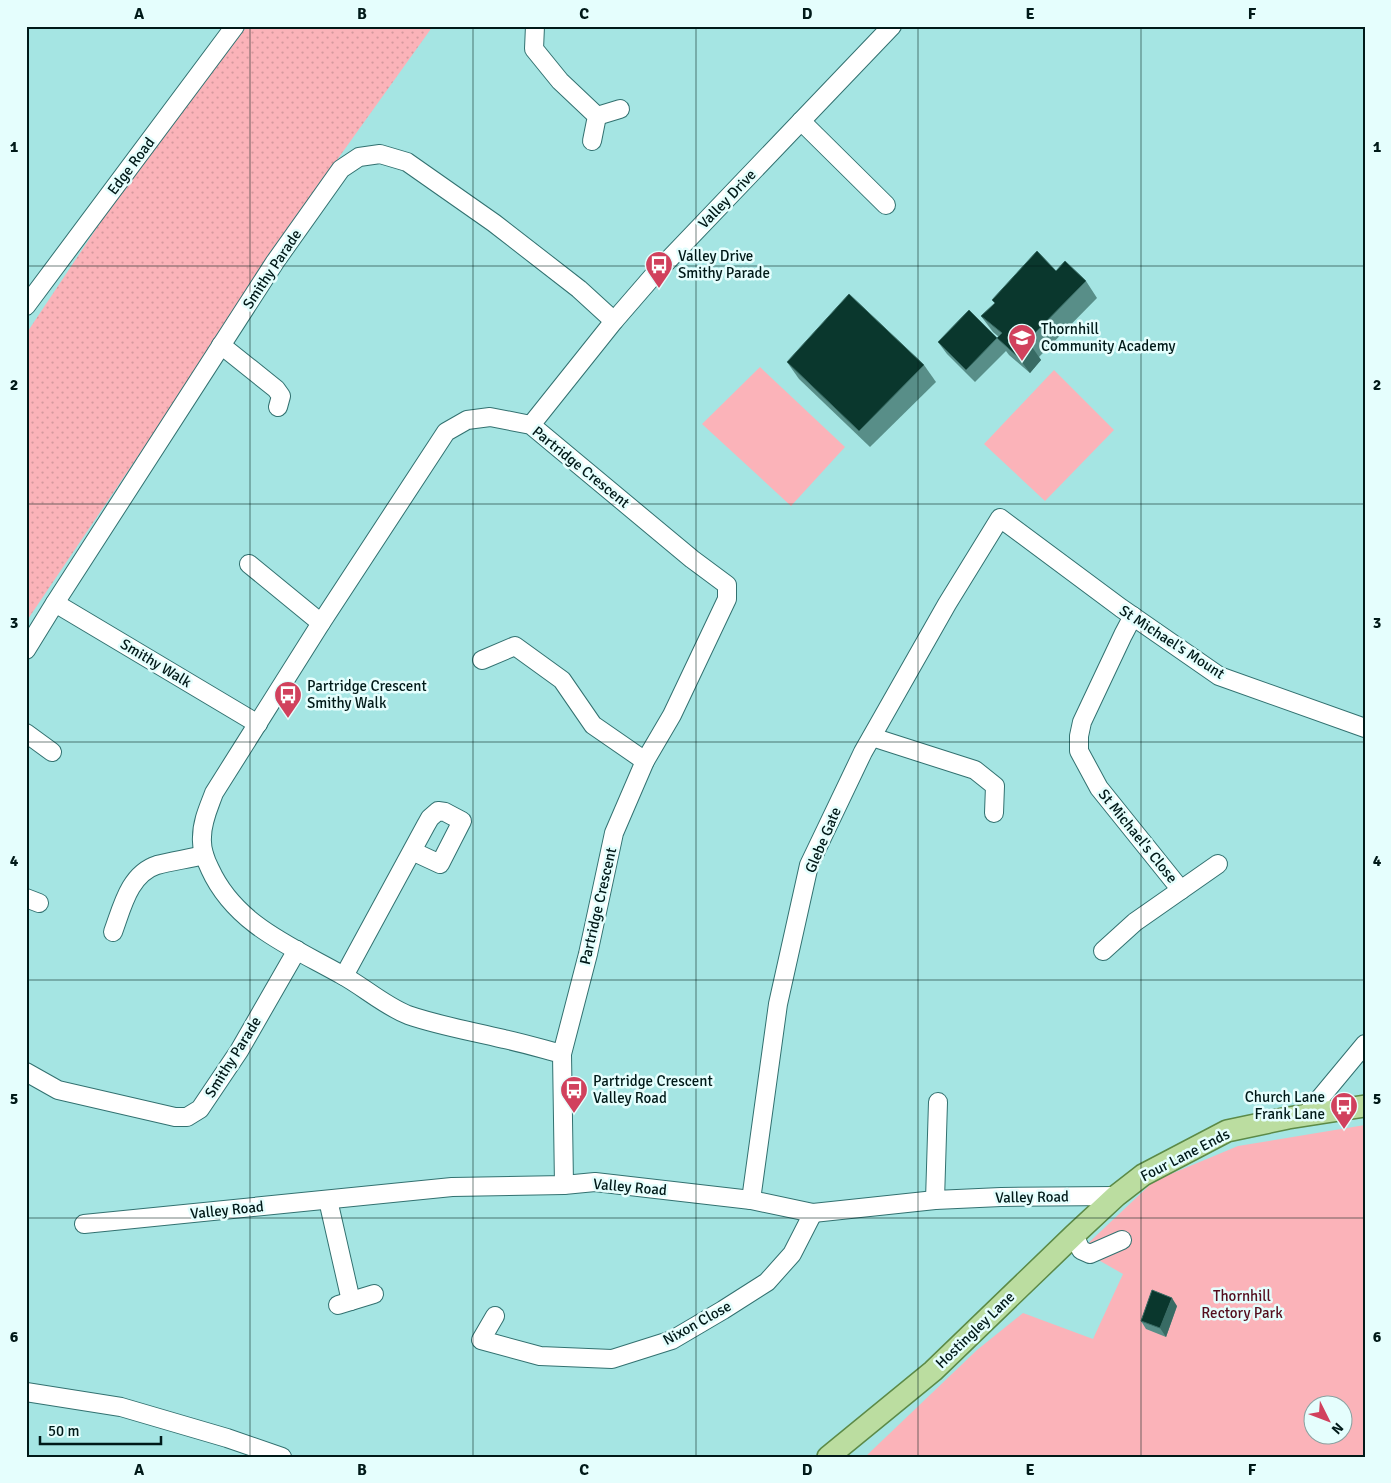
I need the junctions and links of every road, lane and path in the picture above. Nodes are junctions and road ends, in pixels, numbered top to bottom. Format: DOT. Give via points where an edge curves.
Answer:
graph roads {
  1 [pos="235,26"];
  2 [pos="535,26"];
  3 [pos="892,26"];
  4 [pos="620,109"];
  5 [pos="597,116"];
  6 [pos="801,121"];
  7 [pos="592,140"];
  8 [pos="886,205"];
  9 [pos="26,306"];
  10 [pos="614,321"];
  11 [pos="221,345"];
  12 [pos="278,406"];
  13 [pos="531,425"];
  14 [pos="1000,518"];
  15 [pos="249,564"];
  16 [pos="55,603"];
  17 [pos="1134,616"];
  18 [pos="321,623"];
  19 [pos="26,650"];
  20 [pos="482,660"];
  21 [pos="258,724"];
  22 [pos="1365,728"];
  23 [pos="26,733"];
  24 [pos="872,737"];
  25 [pos="52,752"];
  26 [pos="645,761"];
  27 [pos="994,813"];
  28 [pos="412,851"];
  29 [pos="204,856"];
  30 [pos="1218,864"];
  31 [pos="1181,890"];
  32 [pos="113,932"];
  33 [pos="297,950"];
  34 [pos="1103,951"];
  35 [pos="344,976"];
  36 [pos="1365,1044"];
  37 [pos="562,1054"];
  38 [pos="26,1072"];
  39 [pos="938,1102"];
  40 [pos="1365,1106"];
  41 [pos="1297,1116"];
  42 [pos="564,1185"];
  43 [pos="1116,1196"];
  44 [pos="328,1200"];
  45 [pos="751,1200"];
  46 [pos="935,1200"];
  47 [pos="813,1213"];
  48 [pos="84,1224"];
  49 [pos="1074,1235"];
  50 [pos="1122,1240"];
  51 [pos="374,1294"];
  52 [pos="495,1316"];
  53 [pos="26,1392"];
  54 [pos="282,1457"];
  55 [pos="828,1457"];
  1 -- 9 [label="street, Edge Road"];
  2 -- 5 [label="street" via="534,49 560,81"];
  3 -- 6 [label="street, Valley Drive"];
  4 -- 5 [label="street"];
  5 -- 7 [label="street"];
  6 -- 8 [label="street"];
  6 -- 10 [label="street, Valley Drive"];
  10 -- 11 [label="street, Smithy Parade" via="494,223 407,162 380,154 359,157 341,169"];
  10 -- 13 [label="street, Valley Drive"];
  11 -- 12 [label="street" via="276,389 281,396"];
  11 -- 16 [label="street, Smithy Parade"];
  13 -- 18 [label="street, Partridge Crescent" via="490,416 467,420 446,432"];
  13 -- 26 [label="street, Partridge Crescent" via="727,585 723,608 672,715"];
  14 -- 17 [label="street, St Michael's Mount"];
  14 -- 24 [label="street, Glebe Gate"];
  15 -- 18 [label="street"];
  16 -- 19 [label="street, Smithy Parade"];
  16 -- 21 [label="street, Smithy Walk"];
  17 -- 22 [label="street, St Michael's Mount" via="1220,676"];
  17 -- 31 [label="street, St Michael's Close" via="1082,722 1079,750 1099,788"];
  18 -- 21 [label="street, Partridge Crescent"];
  20 -- 26 [label="street" via="515,646 562,680 593,725"];
  21 -- 29 [label="street, Partridge Crescent" via="214,793 204,818"];
  23 -- 25 [label="street"];
  24 -- 27 [label="street" via="976,770 995,786"];
  24 -- 45 [label="street, Glebe Gate" via="809,865 778,1004"];
  26 -- 37 [label="street, Partridge Crescent" via="614,833"];
  28 -- 28 [label="street" via="430,818 438,811 462,821 440,864"];
  28 -- 35 [label="street"];
  29 -- 32 [label="street" via="156,866 144,872 127,894"];
  29 -- 33 [label="street, Partridge Crescent" via="215,881 231,904 246,919"];
  30 -- 31 [label="street, St Michael's Close"];
  31 -- 34 [label="street, St Michael's Close" via="1135,922"];
  33 -- 35 [label="street, Partridge Crescent"];
  33 -- 38 [label="street, Smithy Parade" via="216,1087 200,1109 188,1117 175,1117 58,1090"];
  35 -- 37 [label="street, Partridge Crescent" via="407,1014 456,1030"];
  36 -- 41 [label="street"];
  37 -- 42 [label="street, Partridge Crescent"];
  39 -- 46 [label="street"];
  40 -- 41 [label="main road, Four Lane Ends"];
  41 -- 43 [label="main road, Four Lane Ends" via="1227,1132 1143,1175"];
  42 -- 44 [label="street, Valley Road" via="452,1187"];
  42 -- 45 [label="street, Valley Road" via="595,1182"];
  43 -- 46 [label="street, Valley Road"];
  43 -- 49 [label="main road, Hostingley Lane"];
  44 -- 48 [label="street, Valley Road"];
  44 -- 51 [label="street" via="345,1303"];
  45 -- 47 [label="street, Valley Road"];
  46 -- 47 [label="street, Valley Road"];
  47 -- 52 [label="street, Nixon Close" via="792,1254 767,1282 672,1340 612,1359 540,1356 481,1340"];
  49 -- 50 [label="street" via="1081,1250 1090,1254"];
  49 -- 55 [label="main road, Hostingley Lane" via="933,1371"];
  53 -- 54 [label="street" via="121,1406"];
}
